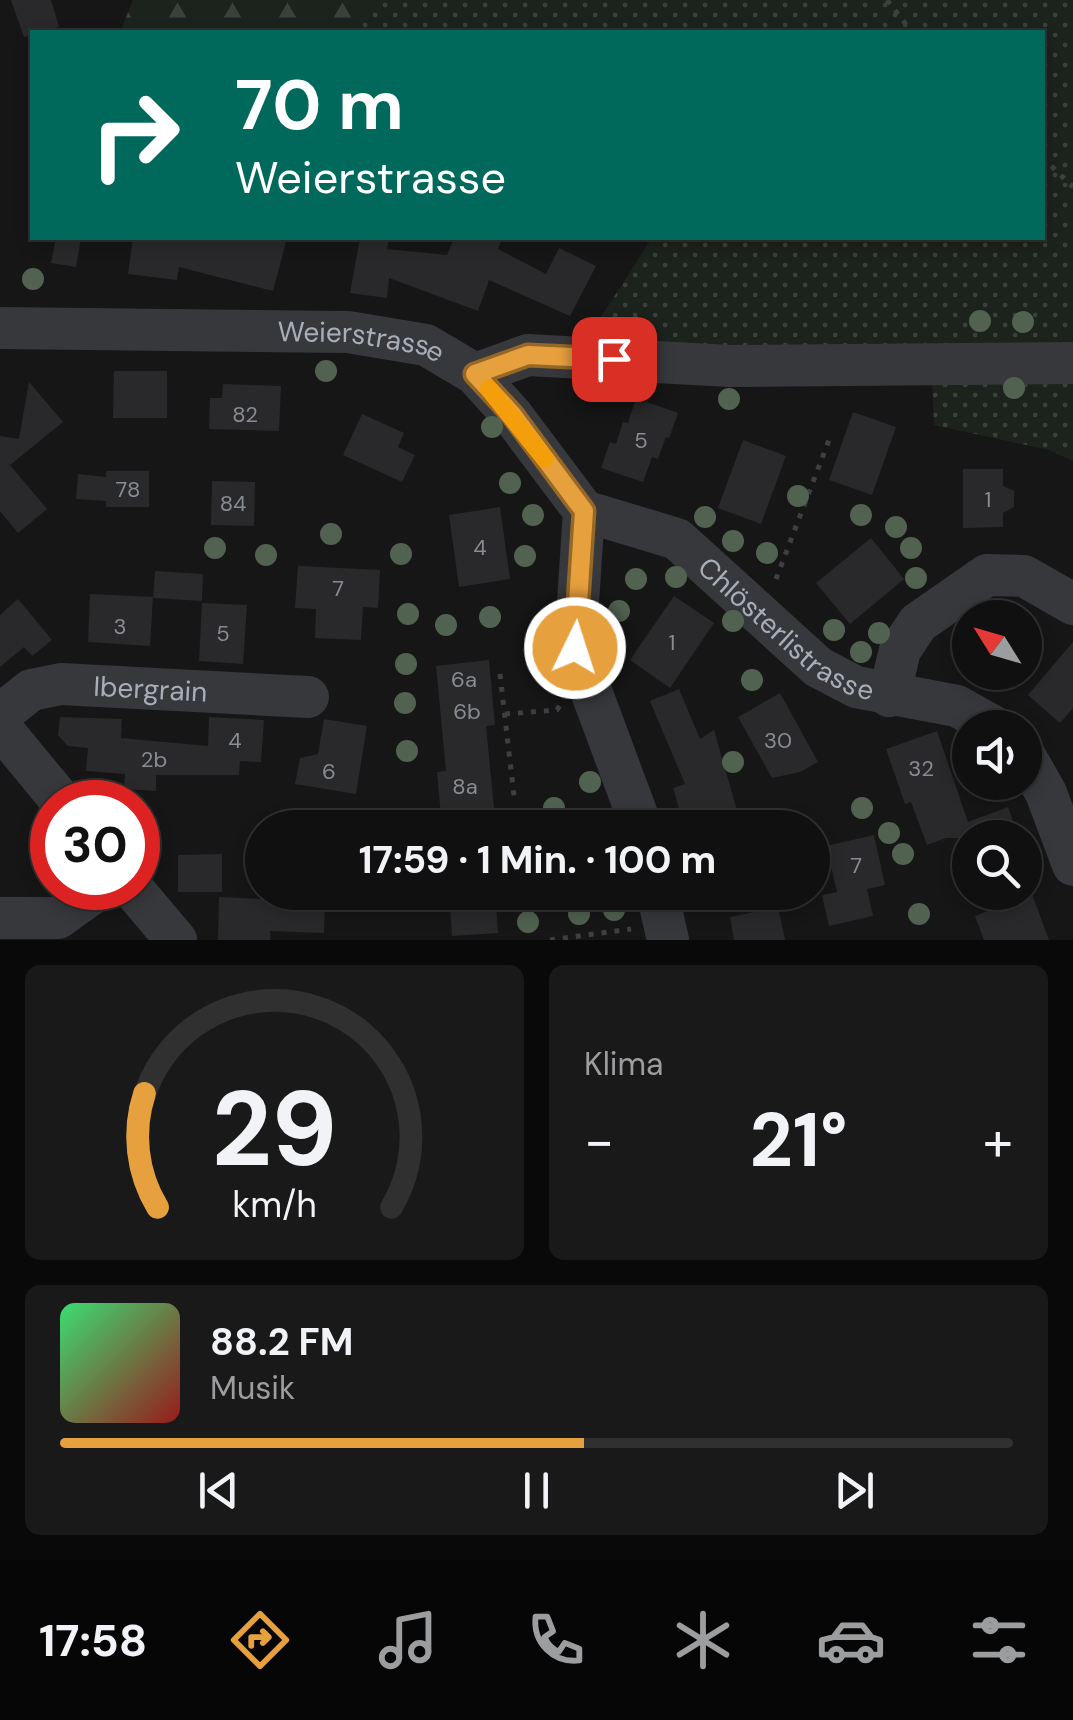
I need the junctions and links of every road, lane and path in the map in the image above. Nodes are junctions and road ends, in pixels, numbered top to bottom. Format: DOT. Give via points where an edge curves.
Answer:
graph roads {
  1 [pos="887,0"];
  2 [pos="910,30"];
  3 [pos="1045,160"];
  4 [pos="1073,187"];
  5 [pos="0,328"];
  6 [pos="1073,363"];
  7 [pos="475,374"];
  8 [pos="829,440"];
  9 [pos="584,511"];
  10 [pos="1073,604"];
  11 [pos="762,614"];
  12 [pos="500,674"];
  13 [pos="889,696"];
  14 [pos="308,697"];
  15 [pos="556,710"];
  16 [pos="964,710"];
  17 [pos="505,714"];
  18 [pos="0,715"];
  19 [pos="0,728"];
  20 [pos="44,780"];
  21 [pos="1042,786"];
  22 [pos="514,796"];
  23 [pos="635,810"];
  24 [pos="1073,865"];
  25 [pos="69,910"];
  26 [pos="151,910"];
  27 [pos="0,918"];
  28 [pos="663,919"];
  29 [pos="176,940"];
  30 [pos="550,940"];
  1 -- 2 [label="path"];
  3 -- 4 [label="path"];
  5 -- 7 [label="street, Weierstrasse" via="348,332 426,346"];
  6 -- 7 [label="street, Weierstrasse" via="729,366 528,355"];
  7 -- 9 [label="street"];
  8 -- 11 [label="path"];
  9 -- 11 [label="street, Chlösterlistrasse" via="677,538"];
  9 -- 23 [label="street" via="575,648"];
  10 -- 13 [label="street" via="1024,576 987,576 918,623 900,650"];
  11 -- 13 [label="street, Chlösterlistrasse" via="818,667"];
  12 -- 17 [label="path"];
  13 -- 16 [label="street, Chlösterlistrasse"];
  14 -- 18 [label="street, Ibergrain" via="61,684 31,690"];
  15 -- 17 [label="path"];
  17 -- 22 [label="path"];
  19 -- 20 [label="street"];
  21 -- 24 [label="street"];
  25 -- 27 [label="street" via="58,918"];
  26 -- 29 [label="street"];
  28 -- 30 [label="path"];
}
